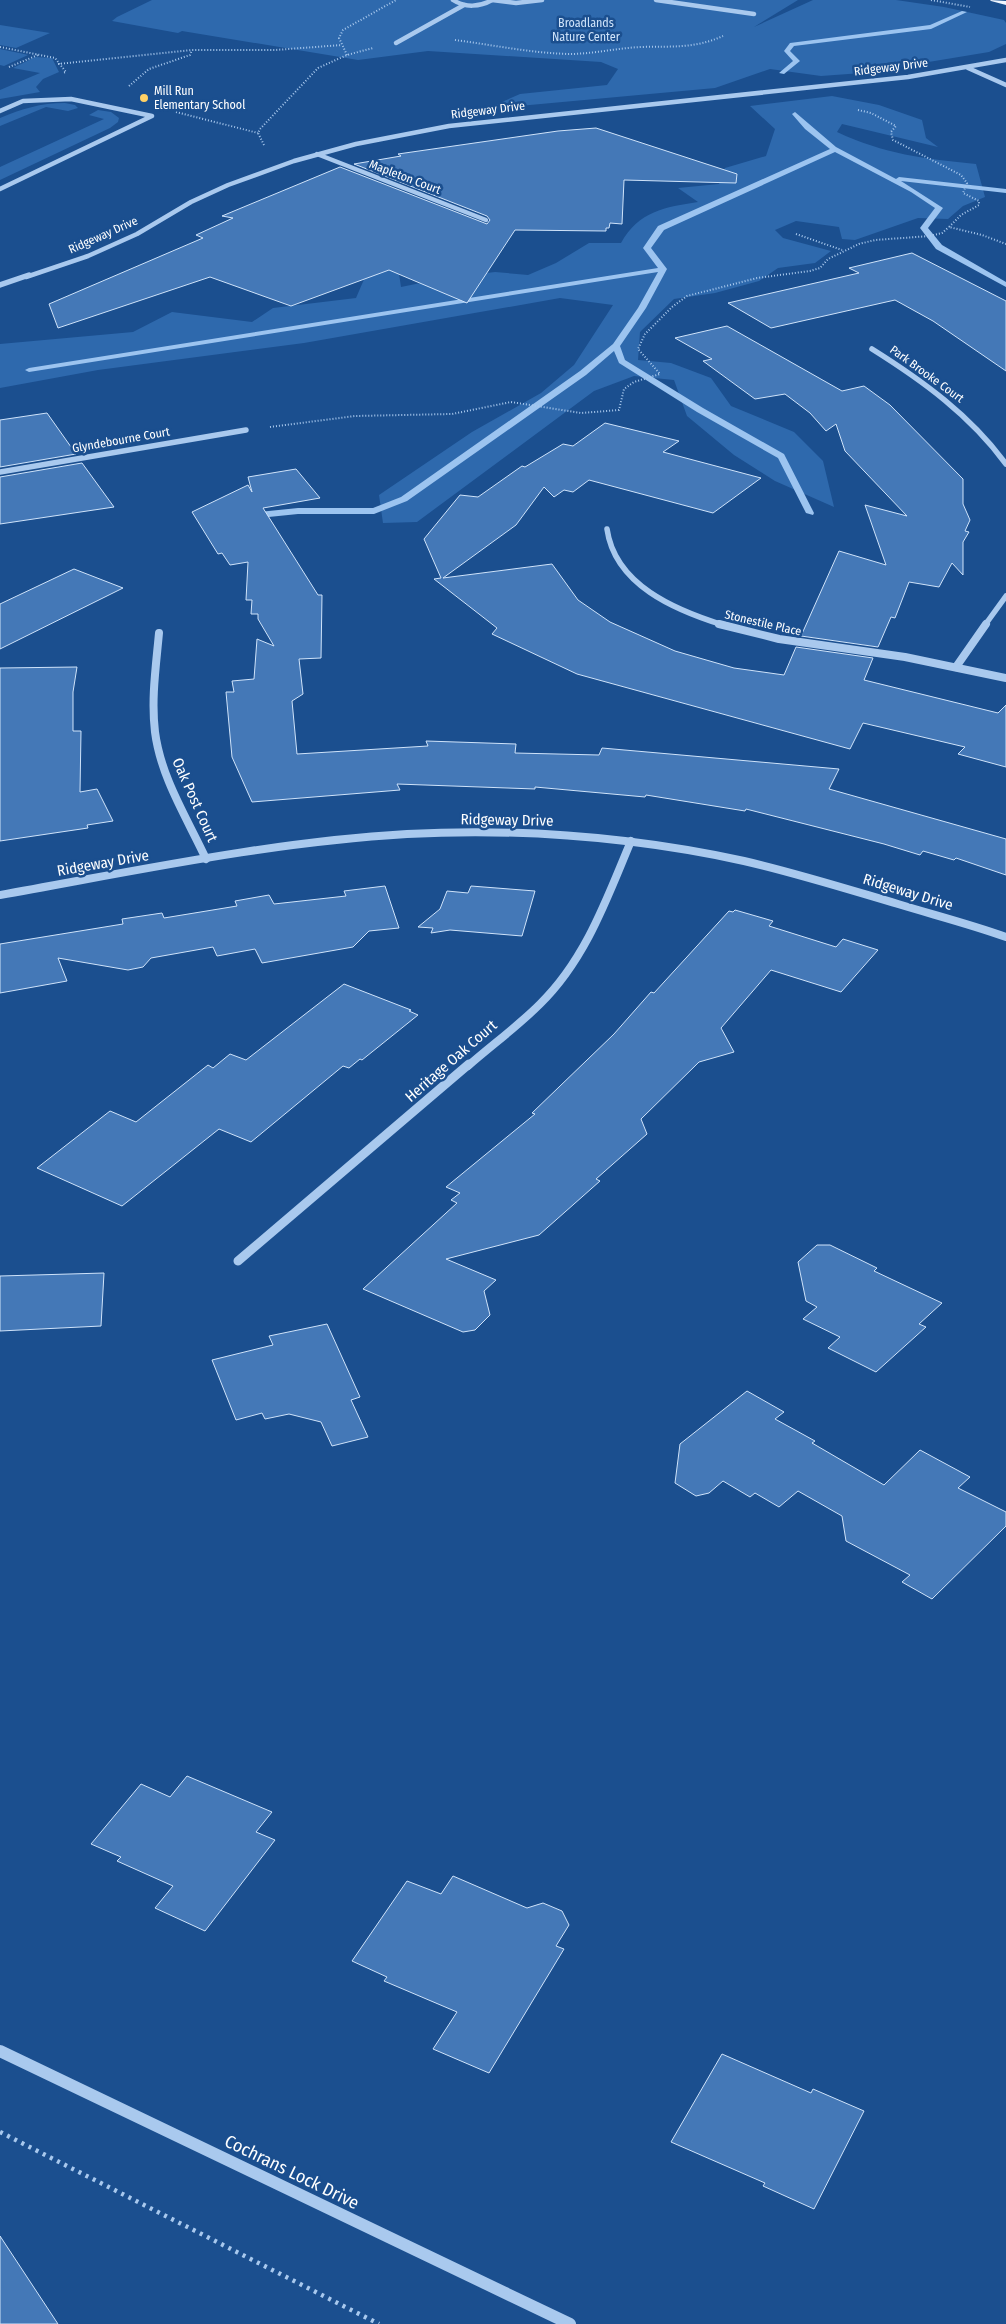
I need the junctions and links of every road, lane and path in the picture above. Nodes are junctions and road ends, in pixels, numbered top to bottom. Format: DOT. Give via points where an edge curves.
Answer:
graph roads {
  1 [pos="396,0"];
  2 [pos="453,0"];
  3 [pos="492,0"];
  4 [pos="542,0"];
  5 [pos="656,0"];
  6 [pos="993,0"];
  7 [pos="1006,3"];
  8 [pos="464,5"];
  9 [pos="754,14"];
  10 [pos="726,34"];
  11 [pos="453,40"];
  12 [pos="396,43"];
  13 [pos="342,45"];
  14 [pos="377,46"];
  15 [pos="0,47"];
  16 [pos="192,50"];
  17 [pos="39,54"];
  18 [pos="347,55"];
  19 [pos="1006,60"];
  20 [pos="58,64"];
  21 [pos="9,67"];
  22 [pos="968,68"];
  23 [pos="59,75"];
  24 [pos="1006,85"];
  25 [pos="127,94"];
  26 [pos="856,109"];
  27 [pos="0,111"];
  28 [pos="267,148"];
  29 [pos="317,154"];
  30 [pos="0,189"];
  31 [pos="486,220"];
  32 [pos="949,228"];
  33 [pos="796,234"];
  34 [pos="1006,244"];
  35 [pos="842,251"];
  36 [pos="0,285"];
  37 [pos="872,350"];
  38 [pos="246,430"];
  39 [pos="1006,464"];
  40 [pos="0,472"];
  41 [pos="607,529"];
  42 [pos="1006,596"];
  43 [pos="159,633"];
  44 [pos="956,667"];
  45 [pos="1006,678"];
  46 [pos="631,842"];
  47 [pos="206,859"];
  48 [pos="0,895"];
  49 [pos="1006,937"];
  50 [pos="238,1261"];
  51 [pos="0,2051"];
  52 [pos="0,2132"];
  53 [pos="380,2324"];
  54 [pos="570,2324"];
  1 -- 13 [label="path" via="343,30 338,38"];
  2 -- 8 [label="street"];
  3 -- 4 [label="street"];
  3 -- 8 [label="street" via="481,5"];
  5 -- 9 [label="street"];
  6 -- 7 [label="main road"];
  8 -- 12 [label="street"];
  10 -- 11 [label="path" via="706,44 686,47 639,47 571,54"];
  13 -- 16 [label="path" via="275,50"];
  13 -- 18 [label="path"];
  14 -- 18 [label="path"];
  15 -- 17 [label="path"];
  16 -- 20 [label="path"];
  16 -- 25 [label="path" via="190,55 141,74 129,84"];
  17 -- 20 [label="path" via="55,58"];
  17 -- 21 [label="path"];
  18 -- 28 [label="path" via="318,68 260,128 260,141"];
  19 -- 22 [label="street, Ridgeway Drive"];
  20 -- 23 [label="path" via="66,72"];
  22 -- 24 [label="street"];
  22 -- 29 [label="street, Ridgeway Drive" via="457,125 401,134"];
  26 -- 32 [label="path" via="896,126 892,132 893,140 961,175 967,183 963,193 979,205 961,215"];
  27 -- 30 [label="street" via="23,101 71,99 152,116"];
  29 -- 31 [label="street, Mapleton Court"];
  29 -- 36 [label="street, Ridgeway Drive" via="228,184 137,234 88,256"];
  32 -- 34 [label="path" via="982,234"];
  32 -- 35 [label="path" via="942,233 875,240"];
  33 -- 35 [label="path"];
  35 -- 38 [label="path" via="810,272 757,278 687,296 645,334 638,349 660,374 634,382 624,390 619,410 581,413 511,402 452,414 355,416"];
  37 -- 39 [label="street, Park Brooke Court" via="906,370 954,406"];
  38 -- 40 [label="street, Glyndebourne Court"];
  41 -- 44 [label="street, Stonestile Place" via="611,550 623,569 666,603 700,618 781,641"];
  42 -- 44 [label="street"];
  43 -- 47 [label="street, Oak Post Court" via="153,699 155,734 165,772"];
  44 -- 45 [label="street"];
  46 -- 47 [label="street, Ridgeway Drive" via="552,834 406,834 328,841"];
  46 -- 49 [label="street, Ridgeway Drive" via="722,856 793,872"];
  46 -- 50 [label="street, Heritage Oak Court" via="594,929 573,964 541,1003"];
  47 -- 48 [label="street, Ridgeway Drive"];
  51 -- 54 [label="street, Cochrans Lock Drive"];
  52 -- 53 [label="path"];
}
